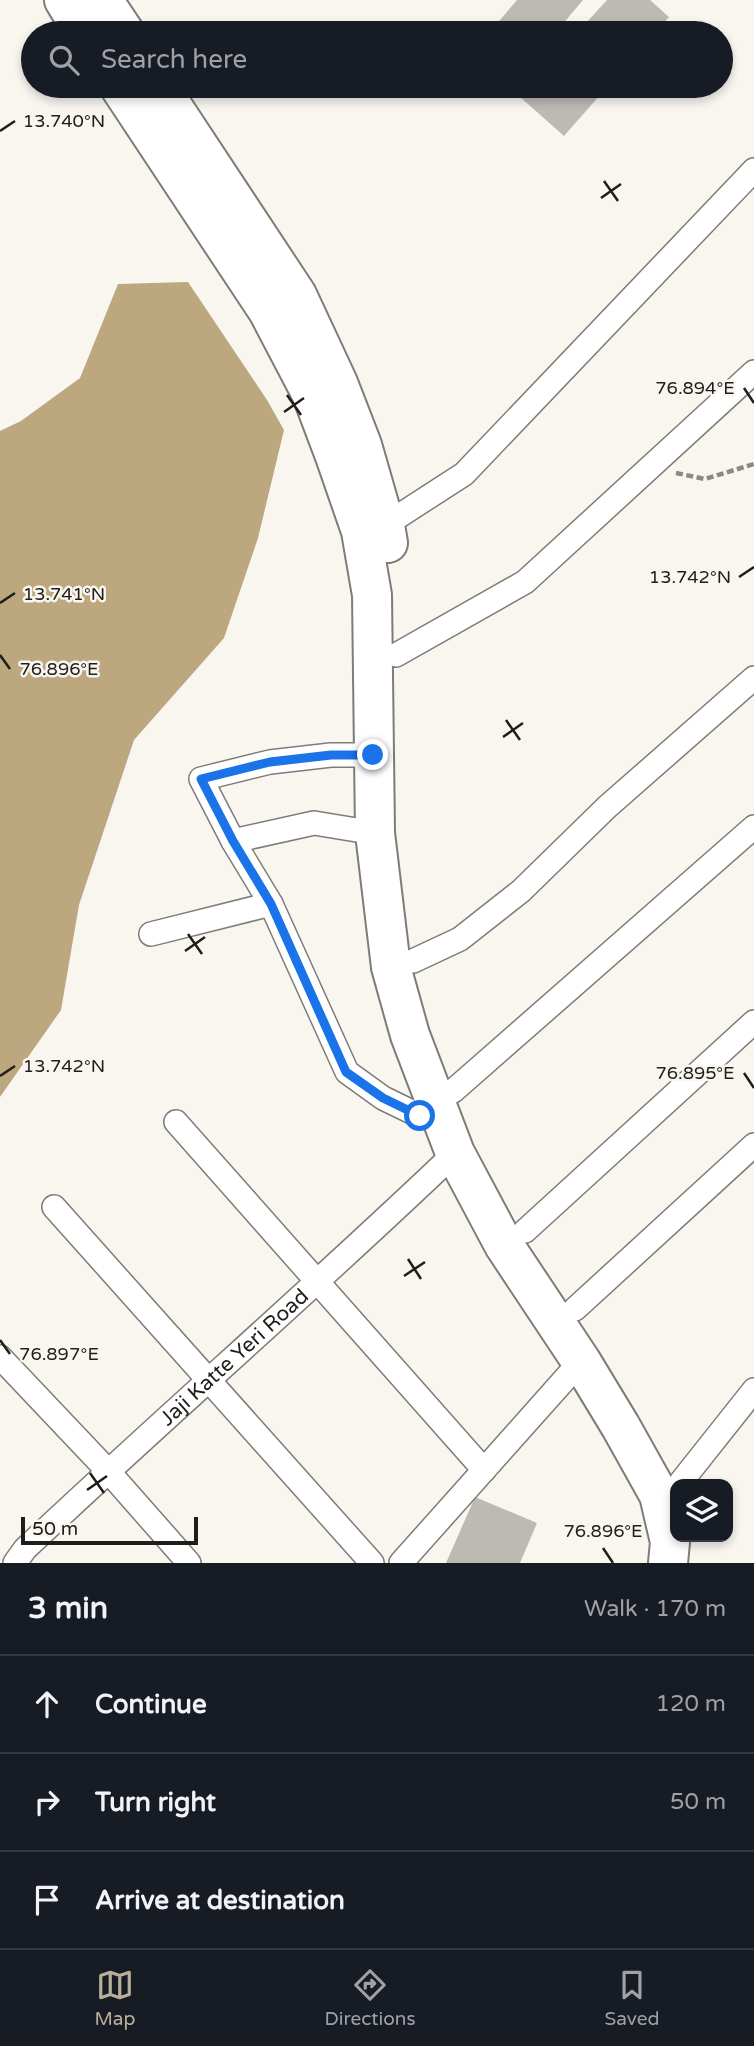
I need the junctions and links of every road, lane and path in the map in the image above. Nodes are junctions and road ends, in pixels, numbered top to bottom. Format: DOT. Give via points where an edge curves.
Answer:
graph roads {
  1 [pos="64,0"];
  2 [pos="103,0"];
  3 [pos="77,21"];
  4 [pos="117,21"];
  5 [pos="127,98"];
  6 [pos="167,98"];
  7 [pos="754,170"];
  8 [pos="754,372"];
  9 [pos="754,464"];
  10 [pos="648,468"];
  11 [pos="386,525"];
  12 [pos="396,655"];
  13 [pos="754,678"];
  14 [pos="373,755"];
  15 [pos="754,827"];
  16 [pos="375,833"];
  17 [pos="233,841"];
  18 [pos="271,904"];
  19 [pos="151,934"];
  20 [pos="413,961"];
  21 [pos="754,1022"];
  22 [pos="445,1099"];
  23 [pos="176,1122"];
  24 [pos="754,1145"];
  25 [pos="455,1153"];
  26 [pos="54,1207"];
  27 [pos="525,1231"];
  28 [pos="315,1281"];
  29 [pos="575,1309"];
  30 [pos="0,1357"];
  31 [pos="581,1361"];
  32 [pos="208,1380"];
  33 [pos="754,1390"];
  34 [pos="484,1470"];
  35 [pos="108,1471"];
  36 [pos="679,1479"];
  37 [pos="684,1479"];
  38 [pos="694,1542"];
  39 [pos="15,1563"];
  40 [pos="189,1563"];
  41 [pos="372,1563"];
  42 [pos="401,1563"];
  43 [pos="668,1563"];
  44 [pos="694,1563"];
  1 -- 3 [label="highway"];
  2 -- 4 [label="highway"];
  5 -- 14 [label="highway" via="268,311 312,395 335,456 361,531 372,595"];
  6 -- 11 [label="highway" via="297,295 362,445"];
  7 -- 11 [label="street" via="464,474"];
  8 -- 10 [label="street"];
  9 -- 10 [label="path" via="705,479"];
  10 -- 12 [label="street" via="525,582"];
  11 -- 12 [label="highway"];
  12 -- 20 [label="highway" via="391,831"];
  13 -- 20 [label="street" via="607,807 521,891 460,939"];
  14 -- 16 [label="highway"];
  14 -- 17 [label="street" via="270,762 201,779"];
  15 -- 22 [label="street"];
  16 -- 17 [label="street" via="314,823"];
  16 -- 22 [label="highway" via="391,967 410,1035"];
  17 -- 18 [label="street"];
  18 -- 19 [label="street"];
  18 -- 22 [label="street" via="346,1072 420,1116"];
  20 -- 22 [label="highway"];
  21 -- 27 [label="street"];
  22 -- 25 [label="highway"];
  22 -- 27 [label="highway"];
  23 -- 28 [label="street"];
  24 -- 29 [label="street"];
  25 -- 28 [label="street, Jaji Katte Yeri Road"];
  25 -- 31 [label="highway" via="505,1245"];
  26 -- 32 [label="street"];
  27 -- 29 [label="highway"];
  28 -- 32 [label="street, Jaji Katte Yeri Road"];
  28 -- 34 [label="street"];
  29 -- 36 [label="highway" via="642,1412"];
  30 -- 35 [label="street"];
  31 -- 34 [label="street"];
  31 -- 43 [label="highway" via="659,1495 670,1542"];
  32 -- 35 [label="street, Jaji Katte Yeri Road"];
  32 -- 41 [label="street"];
  33 -- 37 [label="street"];
  34 -- 42 [label="street"];
  35 -- 39 [label="street, Jaji Katte Yeri Road"];
  35 -- 40 [label="street"];
  38 -- 44 [label="highway"];
}
